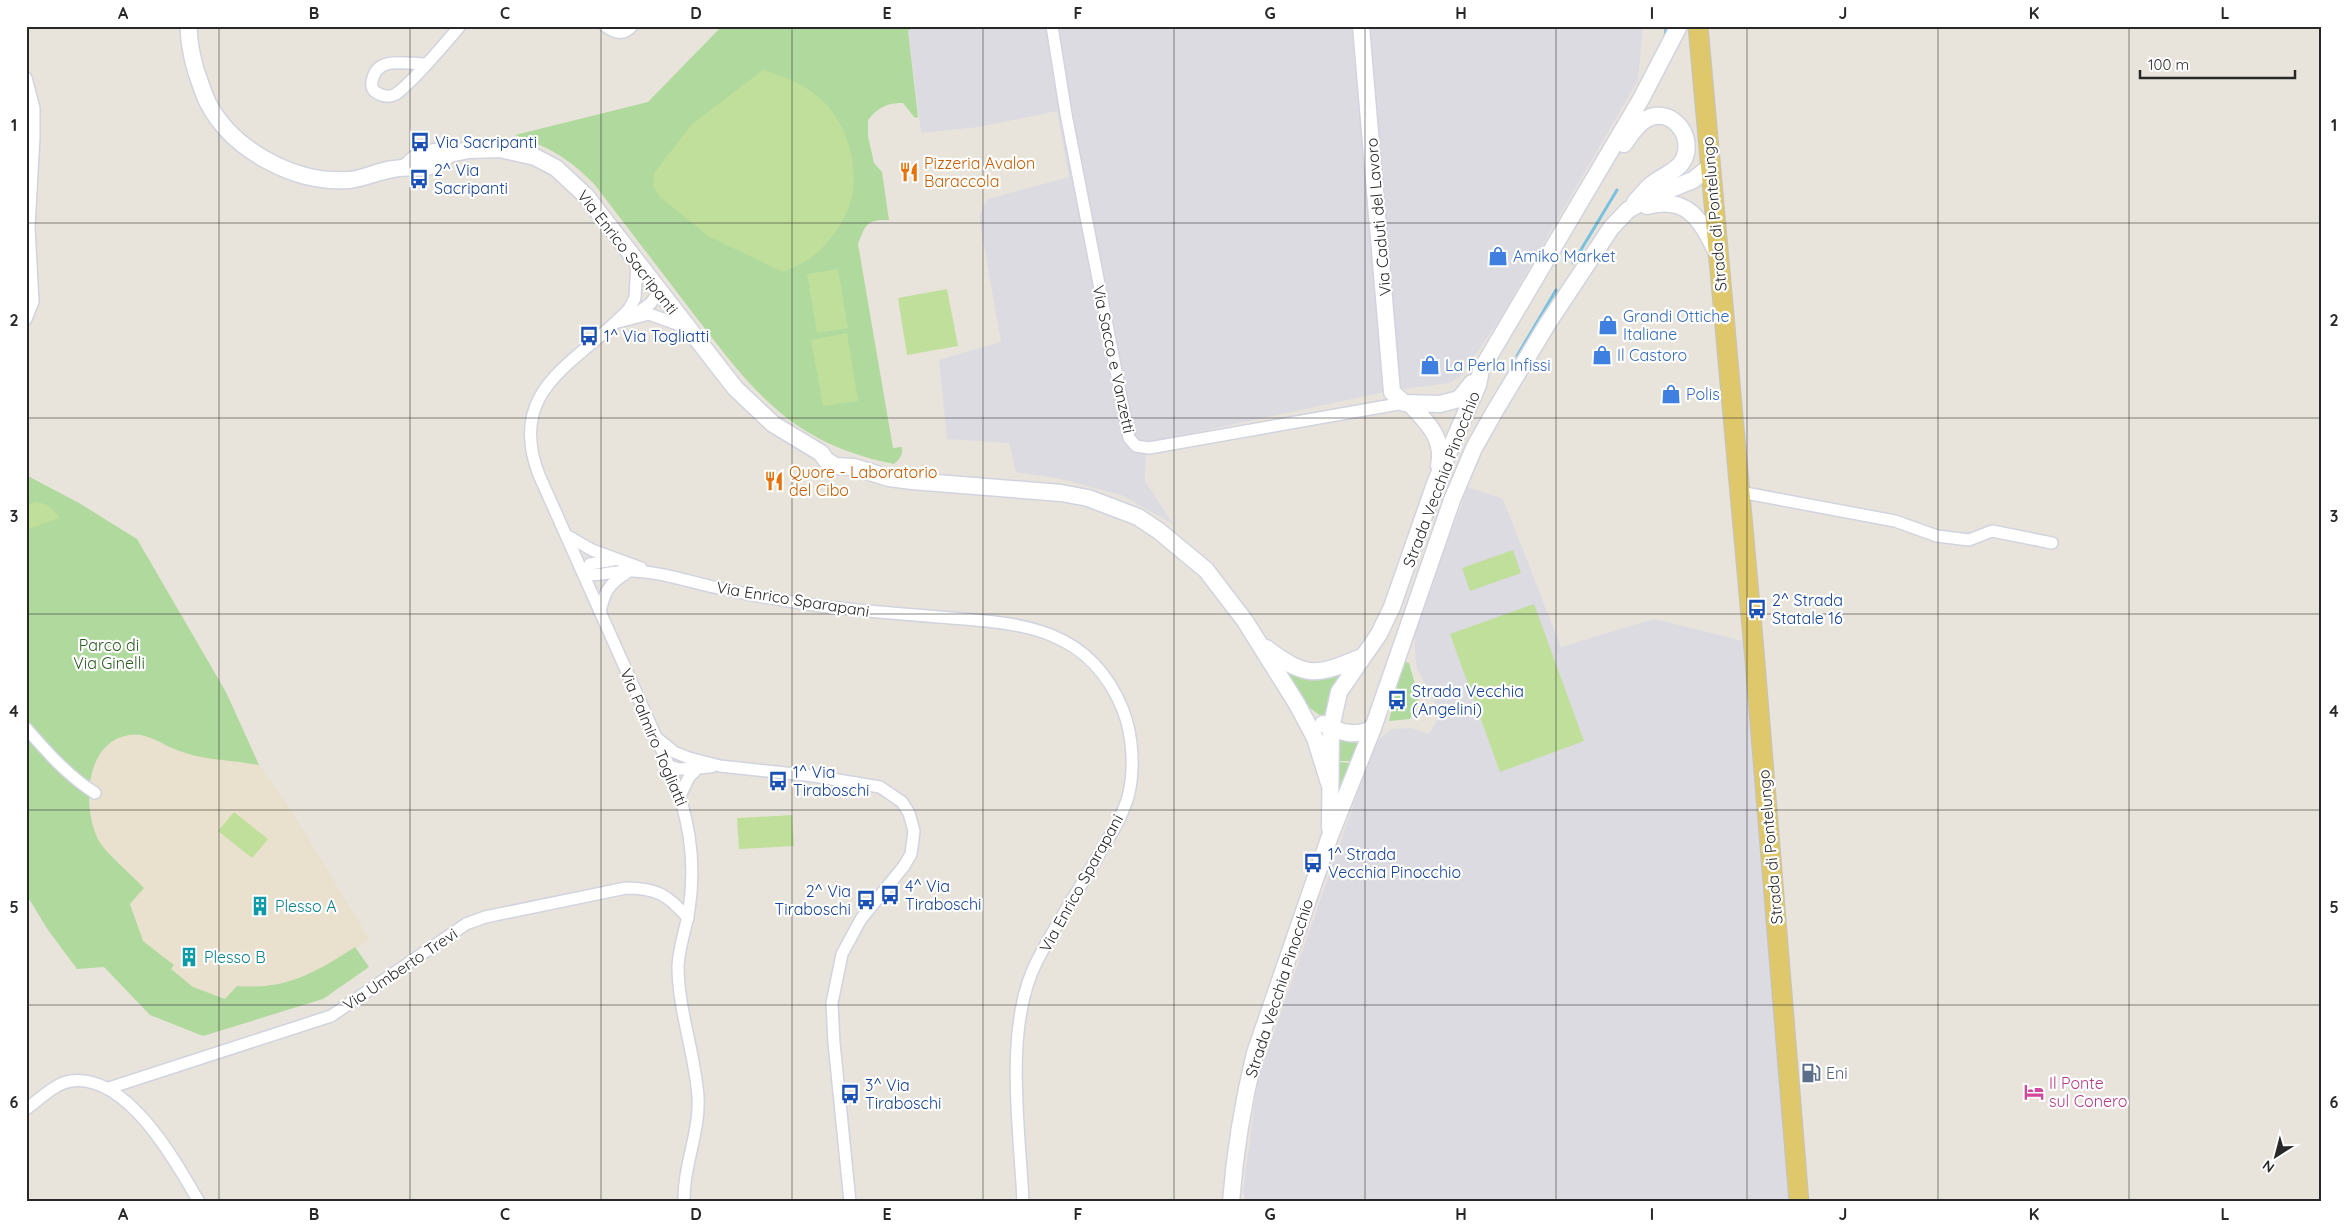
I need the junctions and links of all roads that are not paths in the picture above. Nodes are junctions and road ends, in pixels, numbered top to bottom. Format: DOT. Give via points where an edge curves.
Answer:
graph roads {
  1 [pos="189,26"];
  2 [pos="460,26"];
  3 [pos="605,26"];
  4 [pos="632,26"];
  5 [pos="1052,26"];
  6 [pos="1361,26"];
  7 [pos="1679,26"];
  8 [pos="1698,26"];
  9 [pos="426,64"];
  10 [pos="26,78"];
  11 [pos="1711,166"];
  12 [pos="1599,170"];
  13 [pos="1628,210"];
  14 [pos="1718,255"];
  15 [pos="636,261"];
  16 [pos="659,292"];
  17 [pos="630,313"];
  18 [pos="26,319"];
  19 [pos="688,328"];
  20 [pos="1480,370"];
  21 [pos="1407,403"];
  22 [pos="1436,481"];
  23 [pos="1740,492"];
  24 [pos="566,535"];
  25 [pos="2052,543"];
  26 [pos="618,559"];
  27 [pos="631,571"];
  28 [pos="657,574"];
  29 [pos="584,575"];
  30 [pos="600,612"];
  31 [pos="1257,641"];
  32 [pos="1362,657"];
  33 [pos="1297,704"];
  34 [pos="26,728"];
  35 [pos="1331,728"];
  36 [pos="1373,728"];
  37 [pos="658,739"];
  38 [pos="689,758"];
  39 [pos="669,766"];
  40 [pos="720,766"];
  41 [pos="698,768"];
  42 [pos="1329,783"];
  43 [pos="96,793"];
  44 [pos="681,794"];
  45 [pos="1330,836"];
  46 [pos="688,918"];
  47 [pos="109,1088"];
  48 [pos="26,1109"];
  49 [pos="199,1202"];
  50 [pos="684,1202"];
  51 [pos="850,1202"];
  52 [pos="1023,1202"];
  53 [pos="1231,1202"];
  54 [pos="1799,1202"];
  1 -- 15 [label="street, Via Enrico Sacripanti" via="191,55 209,104 223,125 269,162 316,178 349,180 408,166 433,166 449,154 470,150 500,149 536,157 556,168 586,196"];
  2 -- 9 [label="street"];
  3 -- 4 [label="street" via="622,33"];
  5 -- 21 [label="street, Via Sacco e Vanzetti" via="1129,438 1136,446 1149,448"];
  6 -- 21 [label="street, Via Caduti del Lavoro" via="1392,392"];
  7 -- 12 [label="street, Strada Vecchia Pinocchio"];
  8 -- 11 [label="main road, Strada di Pontelungo"];
  10 -- 18 [label="street" via="34,108 34,137 29,227 33,302"];
  11 -- 13 [label="street, Strada Vecchia Pinocchio" via="1693,180"];
  11 -- 14 [label="main road, Strada di Pontelungo"];
  12 -- 13 [label="street" via="1616,156 1645,120 1666,117 1684,132 1687,140 1684,160 1651,184"];
  12 -- 20 [label="street, Strada Vecchia Pinocchio"];
  13 -- 14 [label="street" via="1663,202 1681,207 1696,216"];
  13 -- 36 [label="street, Strada Vecchia Pinocchio" via="1611,228 1574,283 1474,448 1452,500"];
  14 -- 23 [label="main road, Strada di Pontelungo"];
  15 -- 16 [label="street, Via Enrico Sacripanti"];
  15 -- 17 [label="street, Via Palmiro Togliatti" via="635,298"];
  16 -- 17 [label="street, Via Palmiro Togliatti"];
  16 -- 19 [label="street, Via Enrico Sacripanti"];
  17 -- 19 [label="street" via="649,314"];
  17 -- 24 [label="street, Via Palmiro Togliatti" via="549,382 534,407 530,440 532,456"];
  19 -- 31 [label="street, Via Enrico Sacripanti" via="735,388 773,424 821,453 830,451 840,455 854,467 888,478 1061,493 1088,498 1130,513 1159,531 1206,570"];
  20 -- 21 [label="street, Via Sacco e Vanzetti" via="1465,393 1452,402"];
  20 -- 22 [label="street, Strada Vecchia Pinocchio" via="1478,384"];
  21 -- 22 [label="street" via="1426,420 1438,441 1441,456"];
  22 -- 32 [label="street, Strada Vecchia Pinocchio" via="1392,607 1379,634"];
  23 -- 25 [label="street" via="1895,521 1937,536 1969,540 1992,531"];
  23 -- 54 [label="main road, Strada di Pontelungo"];
  24 -- 26 [label="street, Via Enrico Sparapani" via="592,550"];
  24 -- 29 [label="street, Via Palmiro Togliatti"];
  26 -- 28 [label="street, Via Enrico Sparapani"];
  26 -- 29 [label="street" via="590,564"];
  27 -- 28 [label="street, Via Enrico Sparapani"];
  27 -- 29 [label="street, Via Enrico Sparapani"];
  27 -- 30 [label="street" via="614,581 605,592"];
  28 -- 52 [label="street, Via Enrico Sparapani" via="794,602 870,612 1012,622 1063,640 1087,658 1110,684 1128,722 1132,744 1128,796 1118,823 1035,964 1021,1009 1017,1076"];
  29 -- 30 [label="street, Via Palmiro Togliatti"];
  30 -- 37 [label="street, Via Palmiro Togliatti"];
  31 -- 32 [label="street, Via Enrico Sacripanti" via="1286,663 1318,673"];
  31 -- 33 [label="street, Via Enrico Sacripanti"];
  32 -- 35 [label="street, Strada Vecchia Pinocchio" via="1339,692"];
  33 -- 35 [label="street, Via Enrico Sacripanti"];
  33 -- 42 [label="street, Via Enrico Sacripanti" via="1315,738"];
  34 -- 43 [label="street" via="53,759"];
  35 -- 36 [label="street" via="1356,734"];
  35 -- 42 [label="street, Strada Vecchia Pinocchio"];
  36 -- 45 [label="street, Strada Vecchia Pinocchio"];
  37 -- 38 [label="street" via="674,752"];
  37 -- 39 [label="street, Via Palmiro Togliatti"];
  38 -- 39 [label="street"];
  38 -- 40 [label="street"];
  39 -- 41 [label="street"];
  39 -- 44 [label="street, Via Palmiro Togliatti"];
  40 -- 41 [label="street"];
  40 -- 51 [label="street" via="880,787 902,802 909,813 914,831 911,854 861,919 842,954 832,1003"];
  41 -- 44 [label="street" via="689,777"];
  42 -- 45 [label="street, Strada Vecchia Pinocchio"];
  44 -- 46 [label="street, Via Palmiro Togliatti" via="693,858"];
  45 -- 53 [label="street, Strada Vecchia Pinocchio" via="1255,1053 1246,1089"];
  46 -- 47 [label="street, Via Umberto Trevi" via="660,892 635,888 601,892 485,917 466,924 330,1016"];
  46 -- 50 [label="street, Via Palmiro Togliatti" via="678,964 698,1097 697,1127"];
  47 -- 48 [label="street" via="71,1081 60,1084"];
  47 -- 49 [label="street" via="149,1124"];
}
